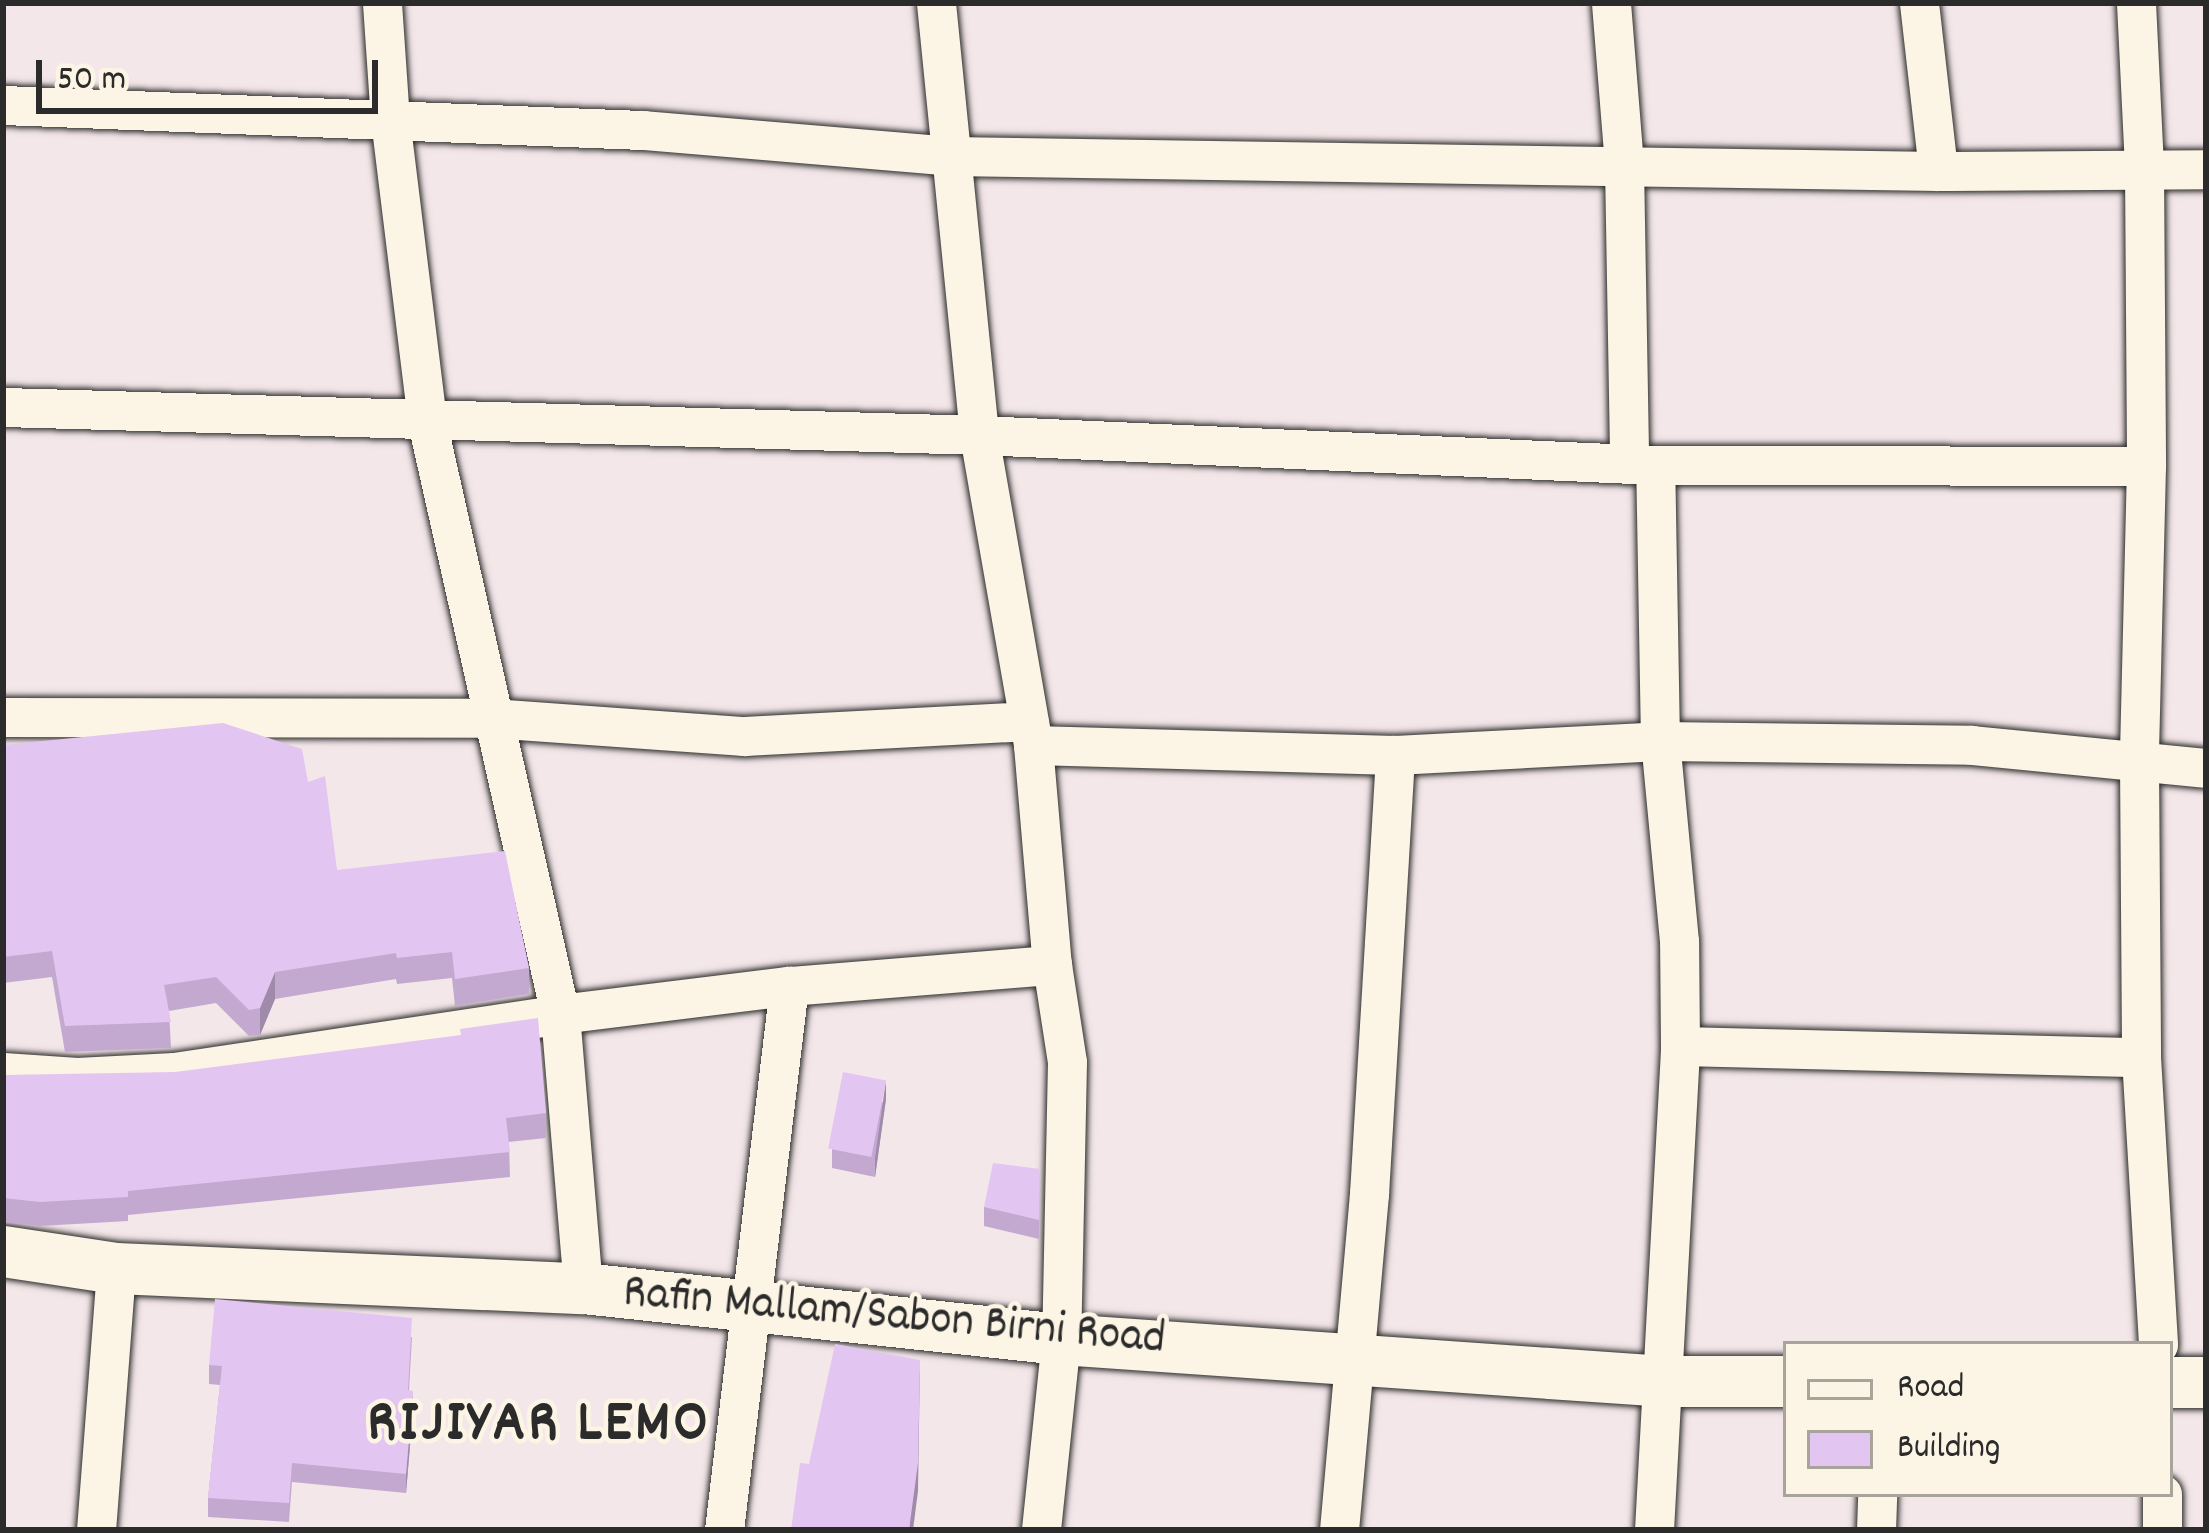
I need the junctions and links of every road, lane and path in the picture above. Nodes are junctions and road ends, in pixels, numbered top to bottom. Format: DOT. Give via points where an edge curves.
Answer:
graph roads {
  1 [pos="382,3"];
  2 [pos="937,3"];
  3 [pos="1611,3"];
  4 [pos="1919,3"];
  5 [pos="2136,3"];
  6 [pos="3,105"];
  7 [pos="390,118"];
  8 [pos="950,156"];
  9 [pos="1624,165"];
  10 [pos="2144,167"];
  11 [pos="2206,169"];
  12 [pos="1939,171"];
  13 [pos="3,407"];
  14 [pos="428,422"];
  15 [pos="979,435"];
  16 [pos="1642,463"];
  17 [pos="2146,466"];
  18 [pos="3,717"];
  19 [pos="491,718"];
  20 [pos="1031,733"];
  21 [pos="1660,741"];
  22 [pos="1395,755"];
  23 [pos="2139,761"];
  24 [pos="2206,768"];
  25 [pos="1052,964"];
  26 [pos="789,986"];
  27 [pos="560,1014"];
  28 [pos="1680,1046"];
  29 [pos="2141,1057"];
  30 [pos="3,1072"];
  31 [pos="3,1251"];
  32 [pos="116,1268"];
  33 [pos="583,1288"];
  34 [pos="751,1306"];
  35 [pos="1060,1339"];
  36 [pos="2158,1341"];
  37 [pos="1356,1356"];
  38 [pos="1664,1381"];
  39 [pos="1783,1381"];
  40 [pos="2173,1382"];
  41 [pos="2206,1382"];
  42 [pos="1877,1497"];
  43 [pos="2162,1497"];
  44 [pos="96,1530"];
  45 [pos="724,1530"];
  46 [pos="1041,1530"];
  47 [pos="1339,1530"];
  48 [pos="1654,1530"];
  49 [pos="1876,1530"];
  50 [pos="2162,1530"];
  1 -- 7 [label="street"];
  2 -- 8 [label="street"];
  3 -- 9 [label="street"];
  4 -- 12 [label="street"];
  5 -- 10 [label="street"];
  6 -- 7 [label="street"];
  7 -- 8 [label="street"];
  7 -- 14 [label="street"];
  8 -- 9 [label="street"];
  8 -- 15 [label="street"];
  9 -- 12 [label="street"];
  9 -- 16 [label="street"];
  10 -- 11 [label="street"];
  10 -- 12 [label="street"];
  10 -- 17 [label="street"];
  13 -- 14 [label="street"];
  14 -- 15 [label="street"];
  14 -- 19 [label="street"];
  15 -- 16 [label="street"];
  15 -- 20 [label="street"];
  16 -- 17 [label="street"];
  16 -- 21 [label="street"];
  17 -- 23 [label="street"];
  18 -- 19 [label="street"];
  19 -- 20 [label="street" via="744,736"];
  19 -- 27 [label="street"];
  20 -- 22 [label="street"];
  20 -- 25 [label="street"];
  21 -- 22 [label="street"];
  21 -- 23 [label="street" via="1972,745"];
  21 -- 28 [label="street"];
  22 -- 37 [label="street"];
  23 -- 24 [label="street"];
  23 -- 29 [label="street"];
  25 -- 26 [label="street"];
  25 -- 35 [label="street" via="1067,1062"];
  26 -- 27 [label="street"];
  26 -- 34 [label="street"];
  27 -- 30 [label="street" via="174,1072"];
  27 -- 33 [label="street"];
  28 -- 29 [label="street"];
  28 -- 38 [label="street"];
  29 -- 36 [label="street"];
  31 -- 32 [label="street, Rafin Mallam/Sabon Birni Road"];
  32 -- 33 [label="street, Rafin Mallam/Sabon Birni Road"];
  32 -- 44 [label="street"];
  33 -- 34 [label="street, Rafin Mallam/Sabon Birni Road"];
  34 -- 35 [label="street, Rafin Mallam/Sabon Birni Road"];
  34 -- 45 [label="street"];
  35 -- 37 [label="street, Rafin Mallam/Sabon Birni Road"];
  35 -- 46 [label="street"];
  37 -- 38 [label="street, Rafin Mallam/Sabon Birni Road"];
  37 -- 47 [label="street"];
  38 -- 39 [label="street, Rafin Mallam/Sabon Birni Road"];
  38 -- 48 [label="street"];
  40 -- 41 [label="street"];
  42 -- 49 [label="street"];
  43 -- 50 [label="street"];
}
